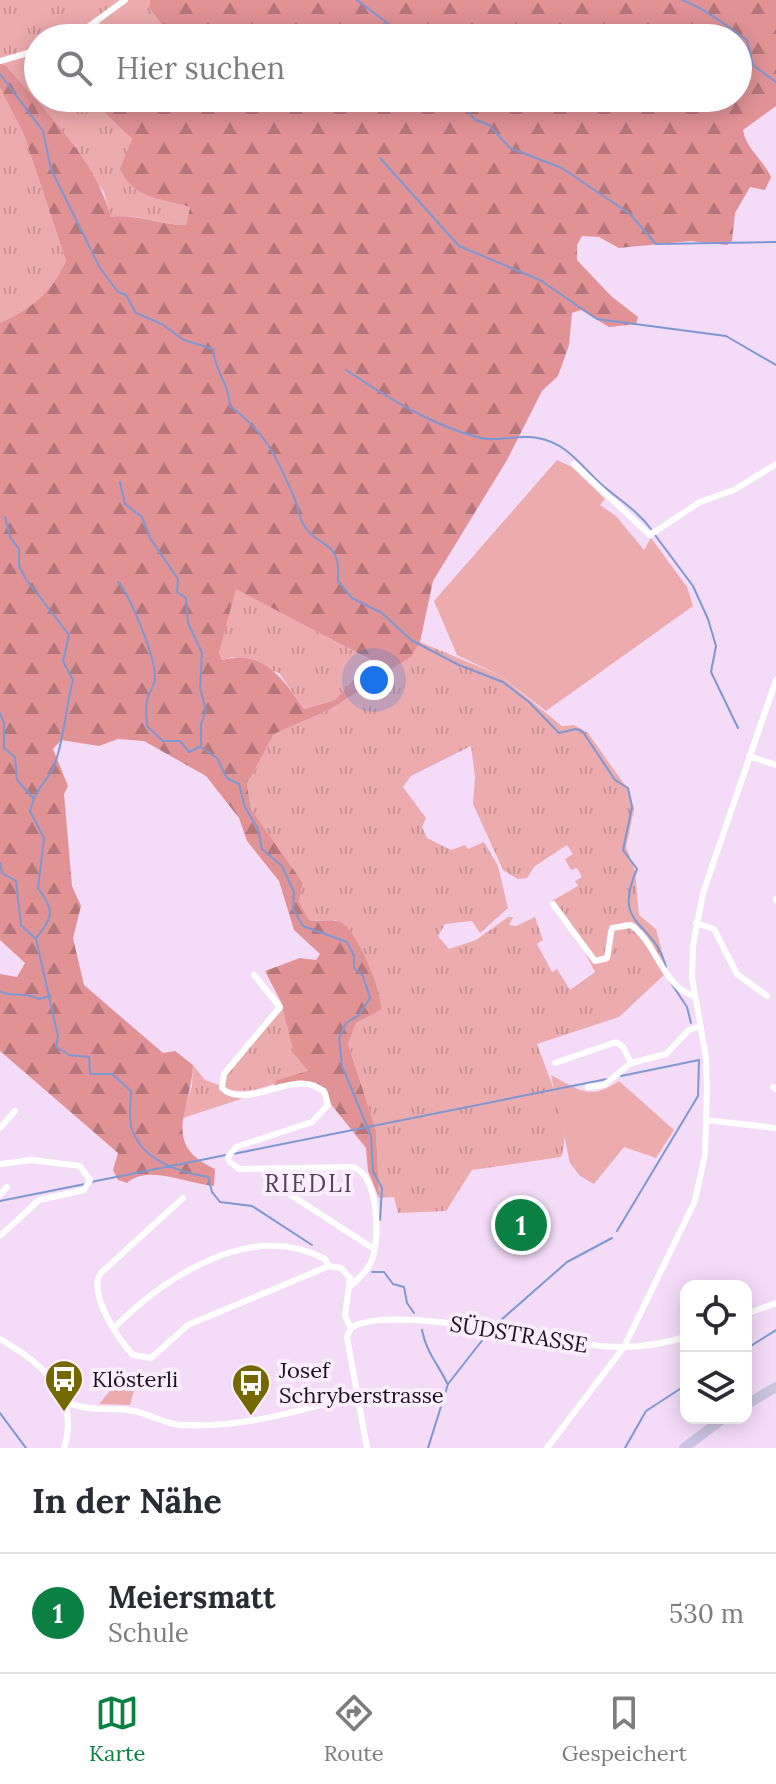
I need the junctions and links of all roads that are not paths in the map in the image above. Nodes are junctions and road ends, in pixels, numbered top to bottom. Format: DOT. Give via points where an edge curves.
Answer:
graph roads {
  1 [pos="125,0"];
  2 [pos="92,24"];
  3 [pos="24,54"];
  4 [pos="0,61"];
  5 [pos="574,464"];
  6 [pos="776,464"];
  7 [pos="776,680"];
  8 [pos="767,707"];
  9 [pos="776,711"];
  10 [pos="749,756"];
  11 [pos="776,765"];
  12 [pos="553,904"];
  13 [pos="696,923"];
  14 [pos="254,975"];
  15 [pos="694,996"];
  16 [pos="767,996"];
  17 [pos="700,1026"];
  18 [pos="555,1063"];
  19 [pos="631,1063"];
  20 [pos="588,1087"];
  21 [pos="15,1111"];
  22 [pos="706,1120"];
  23 [pos="0,1128"];
  24 [pos="776,1128"];
  25 [pos="0,1164"];
  26 [pos="7,1187"];
  27 [pos="0,1195"];
  28 [pos="291,1195"];
  29 [pos="183,1198"];
  30 [pos="0,1236"];
  31 [pos="374,1249"];
  32 [pos="329,1266"];
  33 [pos="352,1285"];
  34 [pos="774,1306"];
  35 [pos="752,1312"];
  36 [pos="115,1327"];
  37 [pos="351,1328"];
  38 [pos="680,1338"];
  39 [pos="0,1339"];
  40 [pos="624,1347"];
  41 [pos="776,1387"];
  42 [pos="358,1395"];
  43 [pos="752,1401"];
  44 [pos="68,1403"];
  45 [pos="716,1424"];
  46 [pos="64,1448"];
  47 [pos="367,1448"];
  48 [pos="547,1448"];
  49 [pos="684,1448"];
  1 -- 2 [label="street"];
  3 -- 4 [label="street"];
  5 -- 6 [label="street" via="650,535 700,502 734,490"];
  7 -- 8 [label="street"];
  8 -- 9 [label="street"];
  8 -- 10 [label="street"];
  10 -- 11 [label="street"];
  10 -- 13 [label="street"];
  12 -- 15 [label="street" via="595,961 607,958 612,928 631,925 673,982"];
  13 -- 15 [label="street"];
  13 -- 16 [label="street" via="714,929 737,974"];
  14 -- 31 [label="street" via="280,1007 224,1074 222,1088 236,1095 312,1085 325,1093 328,1105 312,1122 236,1147 230,1162 239,1169 357,1168 369,1183 376,1222"];
  15 -- 17 [label="street"];
  17 -- 19 [label="street" via="666,1054"];
  17 -- 22 [label="street" via="707,1067"];
  18 -- 19 [label="street" via="616,1042"];
  19 -- 20 [label="street" via="604,1085"];
  21 -- 23 [label="street"];
  22 -- 24 [label="street"];
  22 -- 40 [label="street" via="695,1201"];
  25 -- 30 [label="street" via="32,1160 80,1166 90,1180 84,1190 30,1205"];
  26 -- 27 [label="street"];
  28 -- 31 [label="street"];
  29 -- 36 [label="street" via="97,1278 97,1297"];
  31 -- 33 [label="street" via="367,1270"];
  32 -- 33 [label="street" via="345,1271"];
  32 -- 36 [label="street" via="325,1259 297,1249 217,1257 163,1283"];
  32 -- 36 [label="street" via="188,1325 151,1358 132,1354"];
  33 -- 37 [label="street" via="345,1316"];
  34 -- 35 [label="street"];
  37 -- 40 [label="street, SÜDSTRASSE" via="378,1321 436,1322"];
  37 -- 42 [label="street" via="347,1337"];
  38 -- 40 [label="street, SÜDSTRASSE"];
  39 -- 44 [label="street" via="48,1373"];
  40 -- 48 [label="street"];
  41 -- 43 [label="main road"];
  42 -- 44 [label="street" via="249,1422 196,1425"];
  42 -- 47 [label="street"];
  44 -- 46 [label="street"];
  45 -- 49 [label="main road"];
}
